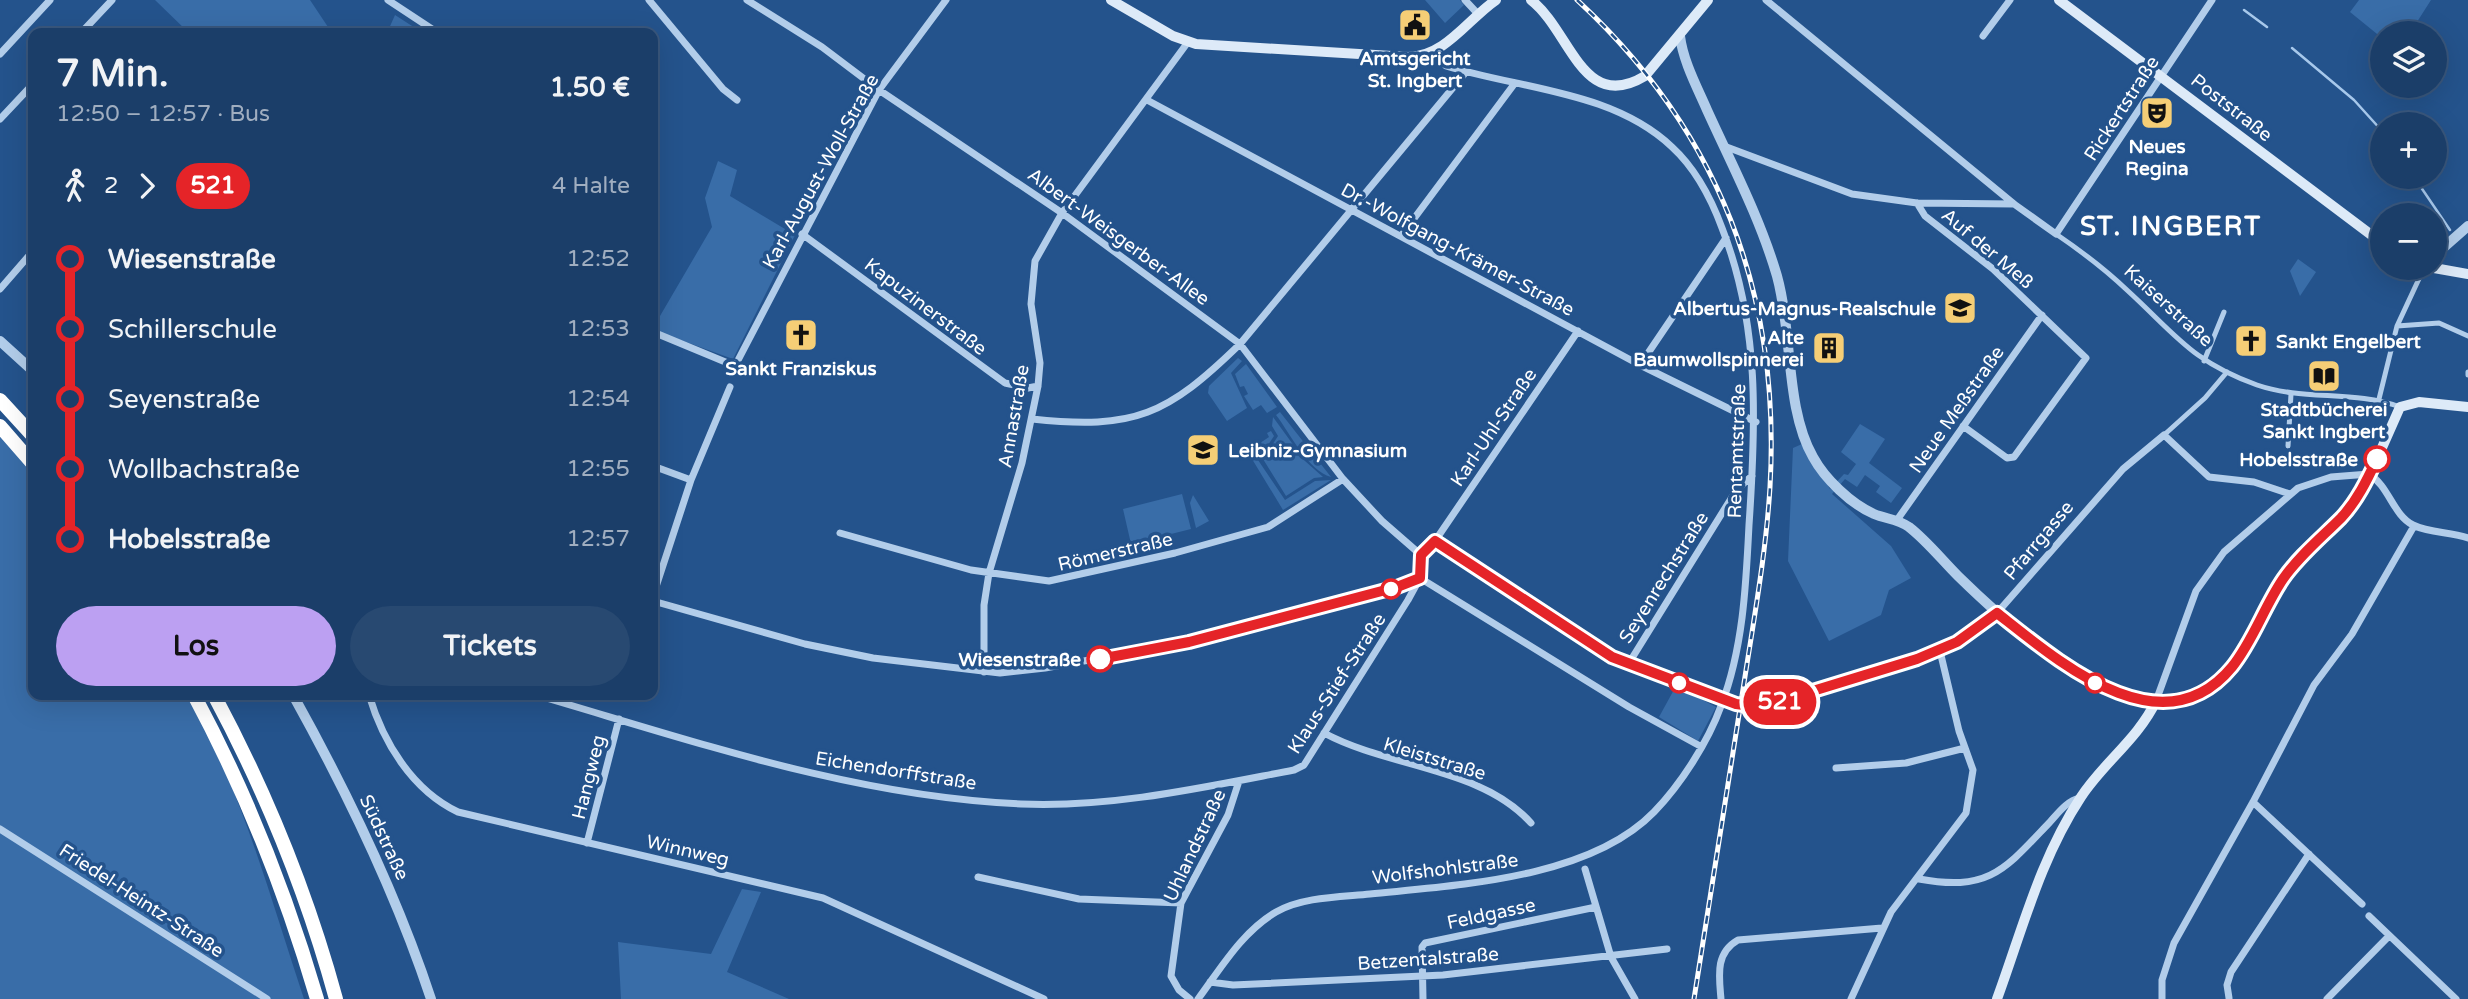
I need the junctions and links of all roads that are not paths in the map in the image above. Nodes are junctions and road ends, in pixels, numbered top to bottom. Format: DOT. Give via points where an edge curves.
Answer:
graph roads {
  1 [pos="50,0"];
  2 [pos="112,0"];
  3 [pos="388,0"];
  4 [pos="649,0"];
  5 [pos="747,0"];
  6 [pos="946,0"];
  7 [pos="1111,0"];
  8 [pos="1465,0"];
  9 [pos="1531,0"];
  10 [pos="1766,0"];
  11 [pos="2010,0"];
  12 [pos="2059,0"];
  13 [pos="2212,0"];
  14 [pos="1490,2"];
  15 [pos="1705,2"];
  16 [pos="1478,14"];
  17 [pos="86,28"];
  18 [pos="430,28"];
  19 [pos="1680,36"];
  20 [pos="1983,36"];
  21 [pos="1188,42"];
  22 [pos="0,54"];
  23 [pos="1429,54"];
  24 [pos="1466,72"];
  25 [pos="2162,75"];
  26 [pos="1515,83"];
  27 [pos="28,89"];
  28 [pos="879,90"];
  29 [pos="737,100"];
  30 [pos="1147,100"];
  31 [pos="0,119"];
  32 [pos="1724,146"];
  33 [pos="1917,203"];
  34 [pos="2014,204"];
  35 [pos="1354,210"];
  36 [pos="1062,213"];
  37 [pos="2468,226"];
  38 [pos="802,234"];
  39 [pos="2056,234"];
  40 [pos="2370,234"];
  41 [pos="1401,236"];
  42 [pos="1726,238"];
  43 [pos="2447,245"];
  44 [pos="28,257"];
  45 [pos="2447,270"];
  46 [pos="2468,274"];
  47 [pos="2418,280"];
  48 [pos="0,289"];
  49 [pos="2224,312"];
  50 [pos="2042,315"];
  51 [pos="2397,326"];
  52 [pos="1578,331"];
  53 [pos="658,334"];
  54 [pos="2468,336"];
  55 [pos="0,341"];
  56 [pos="1240,344"];
  57 [pos="2204,361"];
  58 [pos="1640,365"];
  59 [pos="28,366"];
  60 [pos="2227,372"];
  61 [pos="1038,386"];
  62 [pos="730,387"];
  63 [pos="2291,394"];
  64 [pos="2379,399"];
  65 [pos="0,400"];
  66 [pos="2400,407"];
  67 [pos="2468,407"];
  68 [pos="1032,419"];
  69 [pos="1756,422"];
  70 [pos="0,426"];
  71 [pos="1963,426"];
  72 [pos="28,431"];
  73 [pos="2164,435"];
  74 [pos="2288,446"];
  75 [pos="28,458"];
  76 [pos="658,468"];
  77 [pos="2369,474"];
  78 [pos="1752,476"];
  79 [pos="691,480"];
  80 [pos="1343,480"];
  81 [pos="2290,494"];
  82 [pos="1896,520"];
  83 [pos="2414,526"];
  84 [pos="840,533"];
  85 [pos="2468,538"];
  86 [pos="1435,541"];
  87 [pos="1421,555"];
  88 [pos="989,573"];
  89 [pos="1420,578"];
  90 [pos="658,583"];
  91 [pos="2272,595"];
  92 [pos="658,600"];
  93 [pos="1997,613"];
  94 [pos="1940,651"];
  95 [pos="1629,663"];
  96 [pos="984,672"];
  97 [pos="2209,687"];
  98 [pos="196,700"];
  99 [pos="217,700"];
  100 [pos="296,700"];
  101 [pos="371,700"];
  102 [pos="553,700"];
  103 [pos="1723,700"];
  104 [pos="2156,701"];
  105 [pos="619,719"];
  106 [pos="1324,733"];
  107 [pos="1700,746"];
  108 [pos="1965,748"];
  109 [pos="1836,768"];
  110 [pos="1259,777"];
  111 [pos="1239,781"];
  112 [pos="2080,798"];
  113 [pos="2253,802"];
  114 [pos="1531,823"];
  115 [pos="0,829"];
  116 [pos="587,843"];
  117 [pos="2309,854"];
  118 [pos="1585,869"];
  119 [pos="978,877"];
  120 [pos="1919,879"];
  121 [pos="1181,903"];
  122 [pos="2362,904"];
  123 [pos="1596,907"];
  124 [pos="2369,916"];
  125 [pos="1882,928"];
  126 [pos="2389,936"];
  127 [pos="1667,949"];
  128 [pos="1611,957"];
  129 [pos="1423,975"];
  130 [pos="1210,982"];
  131 [pos="2229,998"];
  132 [pos="267,999"];
  133 [pos="317,999"];
  134 [pos="336,999"];
  135 [pos="431,999"];
  136 [pos="1044,999"];
  137 [pos="1190,999"];
  138 [pos="1198,999"];
  139 [pos="1423,999"];
  140 [pos="1634,999"];
  141 [pos="1721,999"];
  142 [pos="1851,999"];
  143 [pos="1997,999"];
  144 [pos="2162,999"];
  145 [pos="2328,999"];
  146 [pos="2456,999"];
  1 -- 22 [label="street"];
  2 -- 17 [label="street"];
  3 -- 18 [label="street"];
  4 -- 29 [label="street"];
  5 -- 28 [label="street, Albert-Weisgerber-Allee" via="826,49"];
  6 -- 28 [label="street, Karl-August-Woll-Straße"];
  7 -- 21 [label="main road"];
  8 -- 16 [label="street"];
  9 -- 19 [label="main road" via="1588,75 1601,85 1626,85 1645,76"];
  10 -- 34 [label="street, Kaiserstraße"];
  11 -- 20 [label="street"];
  12 -- 25 [label="main road, Poststraße"];
  13 -- 25 [label="street, Rickertstraße"];
  14 -- 16 [label="main road"];
  15 -- 19 [label="main road"];
  16 -- 23 [label="main road"];
  19 -- 32 [label="street"];
  21 -- 23 [label="main road" via="1408,57"];
  21 -- 30 [label="street, Annastraße"];
  23 -- 24 [label="street, Rentamtstraße"];
  24 -- 26 [label="street, Rentamtstraße"];
  24 -- 35 [label="street"];
  25 -- 39 [label="street, Rickertstraße"];
  25 -- 40 [label="main road, Poststraße"];
  26 -- 41 [label="street"];
  26 -- 42 [label="street, Rentamtstraße" via="1626,114 1659,136 1705,188"];
  27 -- 31 [label="street"];
  28 -- 36 [label="street, Albert-Weisgerber-Allee"];
  28 -- 38 [label="street, Karl-August-Woll-Straße"];
  30 -- 35 [label="street, Dr.-Wolfgang-Krämer-Straße"];
  30 -- 36 [label="street, Annastraße"];
  32 -- 33 [label="street" via="1852,194"];
  32 -- 82 [label="street" via="1777,278 1789,334 1795,409 1807,445 1821,470 1854,500 1877,515"];
  33 -- 34 [label="street"];
  33 -- 50 [label="street, Auf der Meß" via="1924,216 1993,269"];
  34 -- 39 [label="street, Kaiserstraße"];
  35 -- 41 [label="street, Dr.-Wolfgang-Krämer-Straße"];
  35 -- 56 [label="street"];
  36 -- 56 [label="street, Albert-Weisgerber-Allee"];
  36 -- 61 [label="street, Annastraße" via="1032,275"];
  37 -- 43 [label="street"];
  38 -- 53 [label="street, Karl-August-Woll-Straße" via="735,366"];
  38 -- 61 [label="street, Kapuzinerstraße" via="1005,383"];
  39 -- 57 [label="street, Kaiserstraße" via="2128,290 2176,341"];
  41 -- 52 [label="street, Dr.-Wolfgang-Krämer-Straße"];
  42 -- 58 [label="street"];
  42 -- 69 [label="street, Rentamtstraße" via="1746,308"];
  44 -- 48 [label="street"];
  45 -- 46 [label="main road"];
  47 -- 51 [label="street"];
  49 -- 57 [label="street"];
  50 -- 71 [label="street, Neue Meßstraße"];
  50 -- 71 [label="street, Auf der Meß" via="2083,353 2084,363 2014,457 2007,458"];
  51 -- 54 [label="street" via="2439,323"];
  51 -- 64 [label="street"];
  52 -- 58 [label="street, Dr.-Wolfgang-Krämer-Straße"];
  52 -- 86 [label="street, Karl-Uhl-Straße"];
  55 -- 59 [label="street"];
  56 -- 68 [label="street" via="1198,385 1142,416 1091,424"];
  56 -- 80 [label="street, Albert-Weisgerber-Allee"];
  57 -- 60 [label="street, Kaiserstraße"];
  58 -- 69 [label="street, Dr.-Wolfgang-Krämer-Straße"];
  60 -- 63 [label="street, Kaiserstraße"];
  60 -- 73 [label="street, Pfarrgasse"];
  61 -- 68 [label="street, Annastraße"];
  62 -- 79 [label="street"];
  63 -- 64 [label="street, Kaiserstraße"];
  63 -- 74 [label="street"];
  64 -- 66 [label="street, Kaiserstraße"];
  65 -- 72 [label="highway"];
  66 -- 67 [label="main road, Kaiserstraße" via="2419,402"];
  66 -- 77 [label="main road"];
  68 -- 88 [label="street, Annastraße"];
  69 -- 78 [label="street, Rentamtstraße"];
  70 -- 75 [label="highway"];
  71 -- 82 [label="street, Neue Meßstraße"];
  73 -- 81 [label="street" via="2209,477 2254,482"];
  73 -- 93 [label="street, Pfarrgasse" via="2085,508"];
  76 -- 79 [label="street"];
  77 -- 81 [label="street" via="2312,482"];
  77 -- 83 [label="street"];
  77 -- 91 [label="main road" via="2351,505 2301,556"];
  78 -- 95 [label="street, Seyenrechstraße" via="1716,520"];
  78 -- 103 [label="street, Rentamtstraße" via="1743,613"];
  79 -- 90 [label="street"];
  80 -- 87 [label="street, Albert-Weisgerber-Allee"];
  80 -- 88 [label="street, Römerstraße" via="1268,527 1226,541 1049,581"];
  81 -- 104 [label="street" via="2224,552 2205,577 2188,609"];
  82 -- 93 [label="street"];
  83 -- 85 [label="street"];
  83 -- 113 [label="street" via="2352,634 2314,685"];
  84 -- 88 [label="street, Römerstraße"];
  86 -- 87 [label="street, Karl-Uhl-Straße"];
  86 -- 95 [label="street, Pfarrgasse" via="1592,646"];
  87 -- 89 [label="street"];
  88 -- 96 [label="street, Annastraße"];
  89 -- 96 [label="street" via="1189,642 1045,668"];
  89 -- 106 [label="street, Klaus-Stief-Straße"];
  89 -- 107 [label="street"];
  92 -- 96 [label="street" via="805,644"];
  93 -- 94 [label="street, Pfarrgasse"];
  93 -- 104 [label="street" via="2096,684 2132,699"];
  94 -- 103 [label="street, Pfarrgasse" via="1777,702 1751,706"];
  94 -- 108 [label="street"];
  95 -- 103 [label="street, Pfarrgasse"];
  97 -- 104 [label="main road" via="2181,699"];
  98 -- 133 [label="highway" via="266,847"];
  99 -- 134 [label="highway" via="283,841"];
  100 -- 135 [label="street, Südstraße" via="383,874"];
  101 -- 116 [label="street, Winnweg" via="401,762 435,801 458,812"];
  102 -- 105 [label="street, Eichendorffstraße"];
  103 -- 107 [label="street, Wolfshohlstraße"];
  104 -- 112 [label="main road" via="2142,725"];
  105 -- 111 [label="street, Eichendorffstraße" via="805,771 976,800 1022,804 1103,801"];
  105 -- 116 [label="street, Hangweg"];
  106 -- 110 [label="street, Klaus-Stief-Straße" via="1304,765"];
  106 -- 114 [label="street, Kleiststraße" via="1367,753 1479,786"];
  107 -- 130 [label="street, Wolfshohlstraße" via="1654,812 1611,842 1507,879 1319,900 1280,910 1248,934"];
  108 -- 109 [label="street" via="1906,763"];
  108 -- 120 [label="street" via="1973,770 1966,813"];
  110 -- 111 [label="street, Eichendorffstraße"];
  111 -- 121 [label="street, Uhlandstraße" via="1228,815"];
  112 -- 120 [label="street" via="2063,808 1993,876 1963,882"];
  112 -- 143 [label="main road" via="2028,905"];
  113 -- 117 [label="street"];
  113 -- 144 [label="street" via="2167,957"];
  115 -- 132 [label="street, Friedel-Heintz-Straße"];
  116 -- 136 [label="street, Winnweg" via="823,898"];
  117 -- 122 [label="street"];
  117 -- 131 [label="street" via="2231,972"];
  118 -- 123 [label="street"];
  119 -- 121 [label="street" via="1079,899"];
  120 -- 125 [label="street"];
  121 -- 137 [label="street, Uhlandstraße" via="1171,976"];
  123 -- 128 [label="street"];
  123 -- 129 [label="street, Feldgasse" via="1425,943"];
  124 -- 126 [label="street"];
  125 -- 141 [label="street" via="1738,940 1720,960"];
  125 -- 142 [label="street"];
  126 -- 145 [label="street"];
  126 -- 146 [label="street"];
  127 -- 128 [label="street, Betzentalstraße"];
  128 -- 129 [label="street, Betzentalstraße"];
  128 -- 140 [label="street"];
  129 -- 130 [label="street, Betzentalstraße" via="1233,985"];
  129 -- 139 [label="street"];
  130 -- 138 [label="street"];
}
